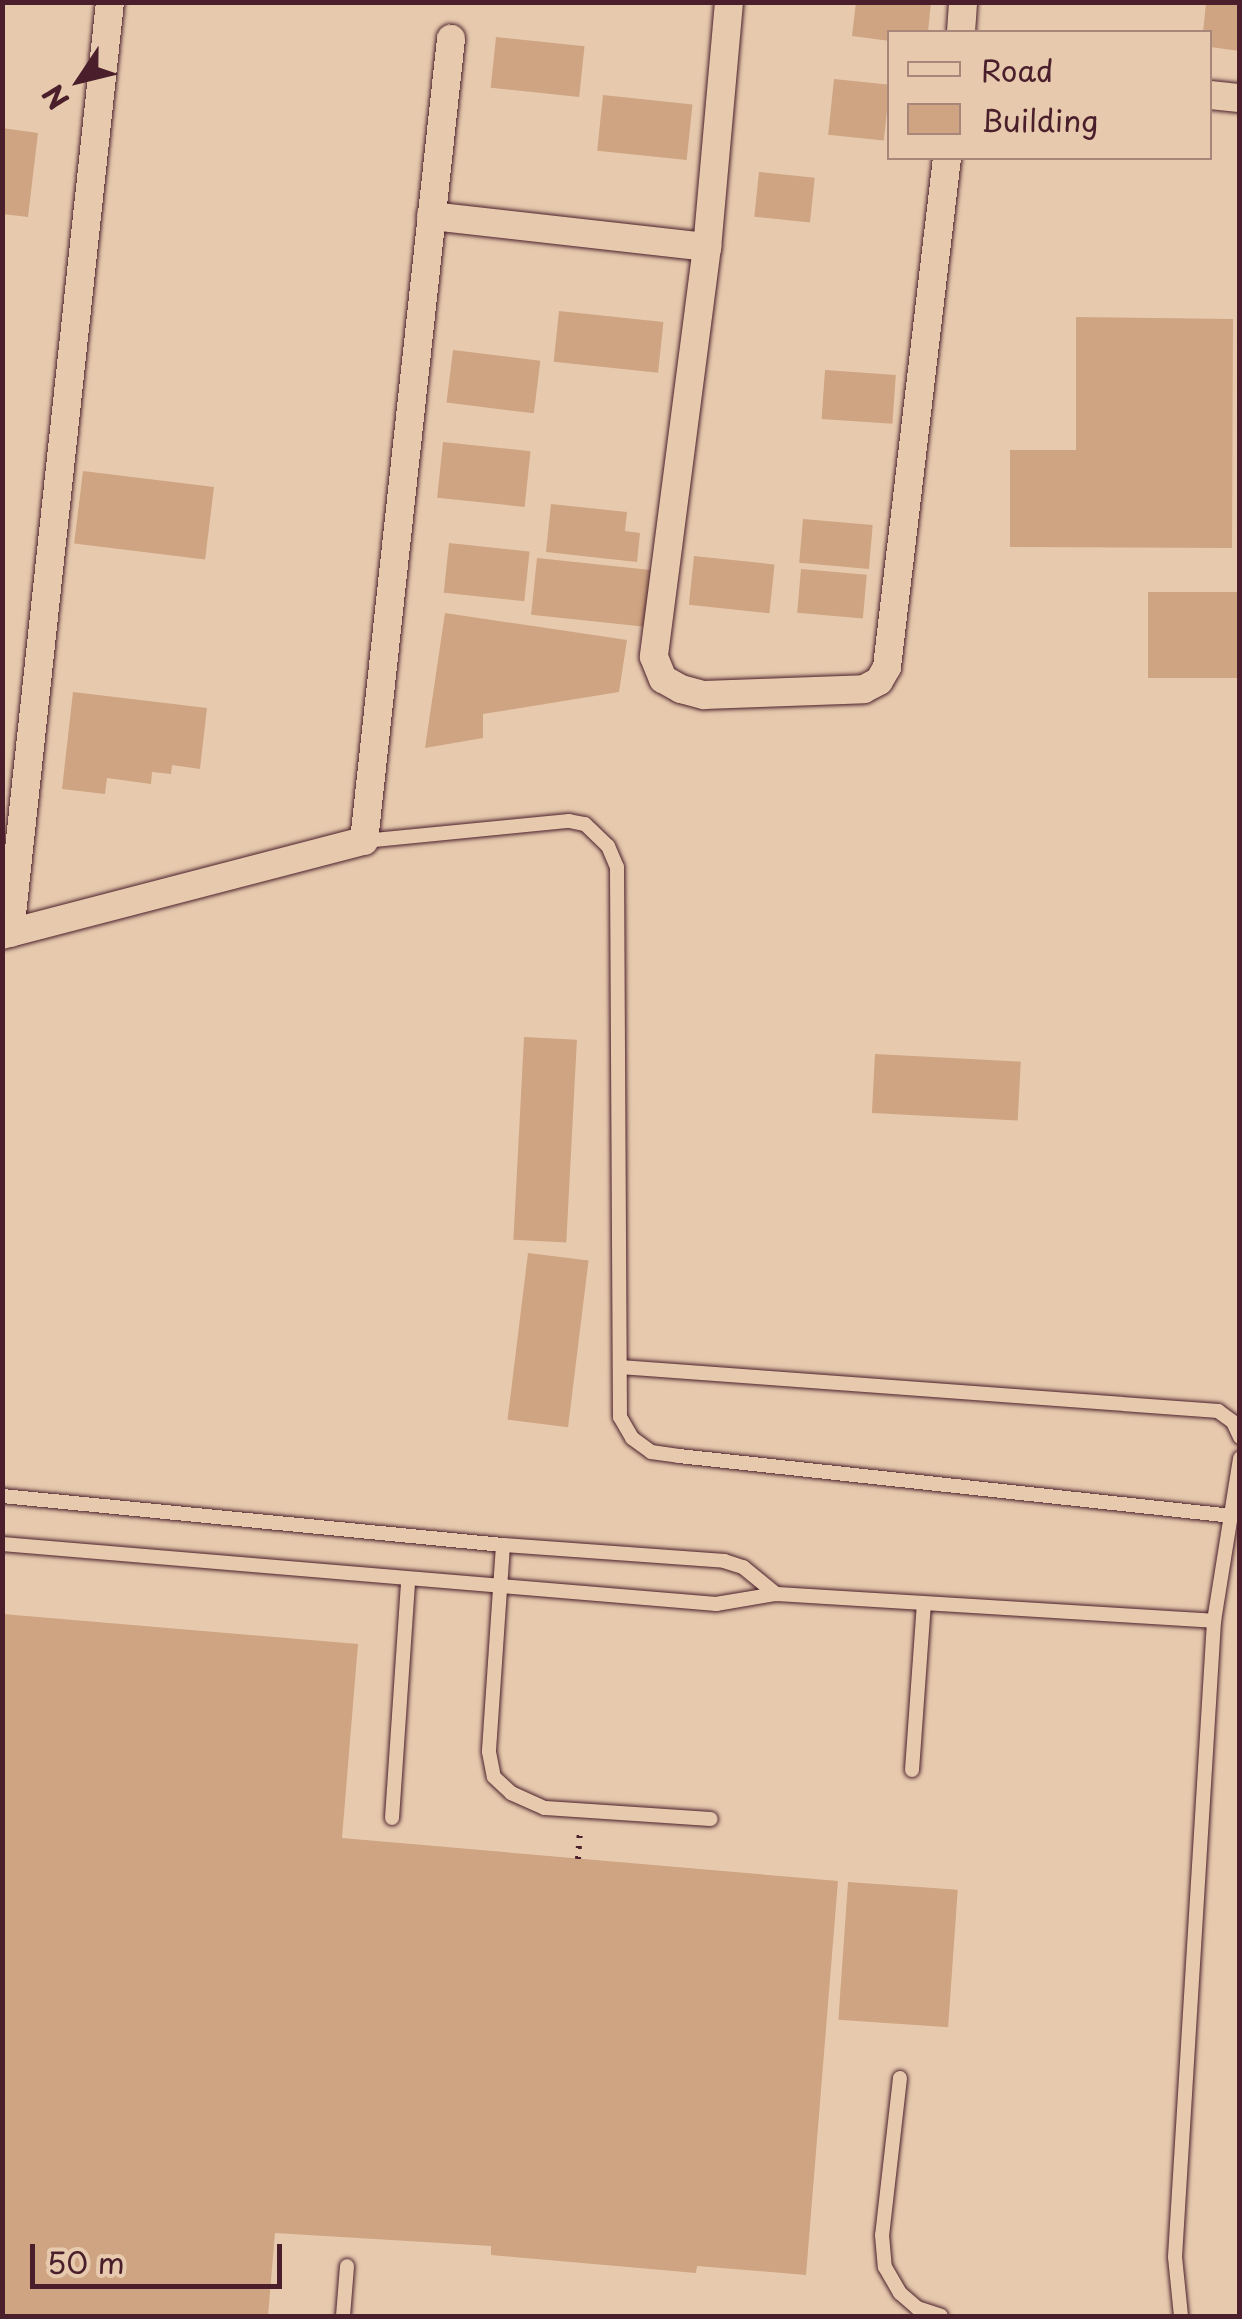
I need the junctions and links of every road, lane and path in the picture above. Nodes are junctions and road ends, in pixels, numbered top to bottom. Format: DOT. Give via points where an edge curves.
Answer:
graph roads {
  1 [pos="110,2"];
  2 [pos="729,2"];
  3 [pos="964,2"];
  4 [pos="961,30"];
  5 [pos="452,39"];
  6 [pos="1212,94"];
  7 [pos="1240,98"];
  8 [pos="947,160"];
  9 [pos="430,216"];
  10 [pos="707,246"];
  11 [pos="364,841"];
  12 [pos="6,934"];
  13 [pos="620,1367"];
  14 [pos="1240,1436"];
  15 [pos="1240,1458"];
  16 [pos="2,1496"];
  17 [pos="1232,1516"];
  18 [pos="2,1544"];
  19 [pos="504,1544"];
  20 [pos="408,1582"];
  21 [pos="501,1588"];
  22 [pos="776,1594"];
  23 [pos="924,1603"];
  24 [pos="1214,1621"];
  25 [pos="912,1770"];
  26 [pos="392,1818"];
  27 [pos="710,1819"];
  28 [pos="900,2078"];
  29 [pos="347,2266"];
  30 [pos="343,2316"];
  31 [pos="940,2316"];
  32 [pos="1181,2316"];
  1 -- 12 [label="street"];
  2 -- 10 [label="street"];
  3 -- 4 [label="street"];
  5 -- 9 [label="street"];
  6 -- 7 [label="street"];
  8 -- 10 [label="street" via="887,667 864,689 704,695 663,679 654,657"];
  9 -- 10 [label="street"];
  9 -- 11 [label="street"];
  11 -- 12 [label="street"];
  11 -- 13 [label="lane" via="569,822 585,824 608,846 617,867"];
  13 -- 14 [label="lane" via="1218,1410"];
  13 -- 17 [label="lane" via="620,1417 651,1452"];
  15 -- 17 [label="lane"];
  16 -- 19 [label="lane"];
  17 -- 24 [label="lane"];
  18 -- 20 [label="lane"];
  19 -- 21 [label="lane"];
  19 -- 22 [label="lane" via="724,1561 743,1567"];
  20 -- 21 [label="lane"];
  20 -- 26 [label="lane"];
  21 -- 22 [label="lane" via="716,1604"];
  21 -- 27 [label="lane" via="489,1752 494,1776 511,1793 546,1808"];
  22 -- 23 [label="lane"];
  23 -- 24 [label="lane"];
  23 -- 25 [label="lane"];
  24 -- 32 [label="lane" via="1176,2257"];
  28 -- 31 [label="lane" via="882,2235 886,2267 908,2300"];
  29 -- 30 [label="lane"];
}
